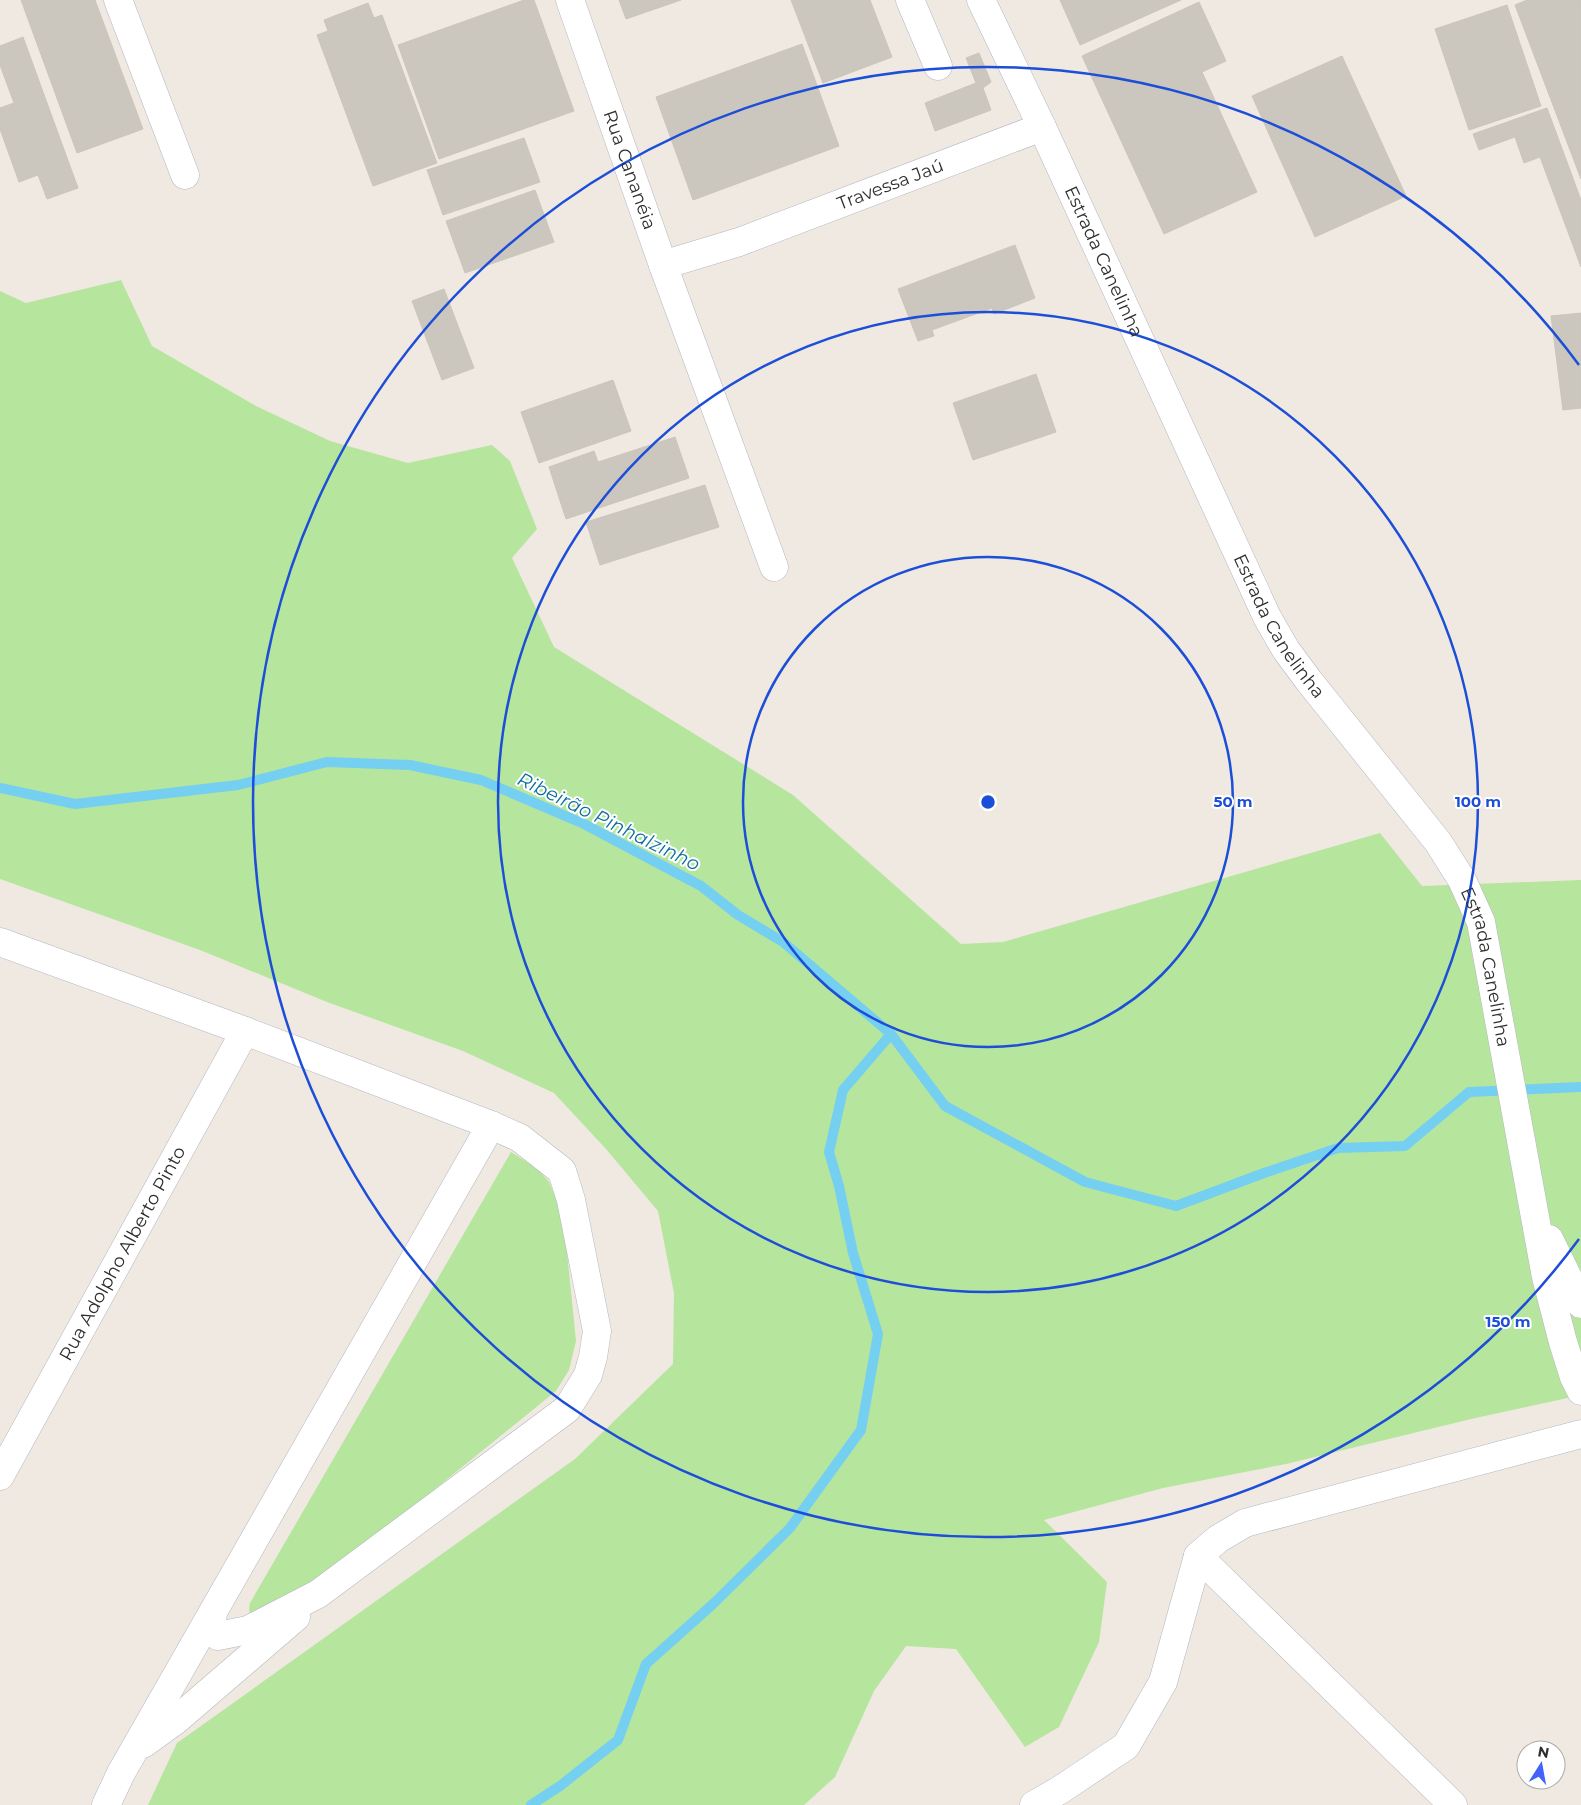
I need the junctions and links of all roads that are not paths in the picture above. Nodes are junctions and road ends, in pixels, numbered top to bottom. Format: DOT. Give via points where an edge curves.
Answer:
graph roads {
  1 [pos="118,0"];
  2 [pos="570,0"];
  3 [pos="910,0"];
  4 [pos="981,0"];
  5 [pos="1000,0"];
  6 [pos="999,37"];
  7 [pos="938,66"];
  8 [pos="1042,127"];
  9 [pos="185,174"];
  10 [pos="663,265"];
  11 [pos="774,567"];
  12 [pos="0,942"];
  13 [pos="245,1032"];
  14 [pos="491,1125"];
  15 [pos="1535,1210"];
  16 [pos="1581,1304"];
  17 [pos="1581,1391"];
  18 [pos="1581,1434"];
  19 [pos="0,1476"];
  20 [pos="1198,1556"];
  21 [pos="318,1594"];
  22 [pos="213,1612"];
  23 [pos="134,1750"];
  24 [pos="1068,1797"];
  25 [pos="106,1805"];
  26 [pos="1034,1805"];
  27 [pos="1453,1805"];
  1 -- 9 [label="street"];
  2 -- 10 [label="street, Rua Cananéia"];
  3 -- 7 [label="street"];
  4 -- 6 [label="street, Estrada Canelinha"];
  5 -- 6 [label="street, Estrada Canelinha"];
  6 -- 8 [label="street, Estrada Canelinha"];
  8 -- 10 [label="street, Travessa Jaú" via="739,242"];
  8 -- 15 [label="street, Estrada Canelinha" via="1267,617 1286,650 1438,842 1462,880 1481,922"];
  10 -- 11 [label="street, Rua Cananéia"];
  12 -- 13 [label="street"];
  13 -- 14 [label="street"];
  13 -- 19 [label="street, Rua Adolpho Alberto Pinto"];
  14 -- 21 [label="street" via="520,1138 562,1171 571,1200 597,1331 588,1375 567,1409"];
  14 -- 22 [label="street"];
  15 -- 16 [label="street, Estrada Canelinha"];
  15 -- 17 [label="street, Estrada Canelinha" via="1546,1277 1563,1342"];
  18 -- 20 [label="street" via="1246,1523 1218,1539"];
  20 -- 24 [label="street" via="1163,1682 1126,1746"];
  20 -- 27 [label="street"];
  21 -- 22 [label="street" via="236,1633 218,1636 211,1628"];
  21 -- 23 [label="street" via="290,1623 175,1721"];
  22 -- 23 [label="street"];
  23 -- 25 [label="street"];
  24 -- 26 [label="street"];
}
